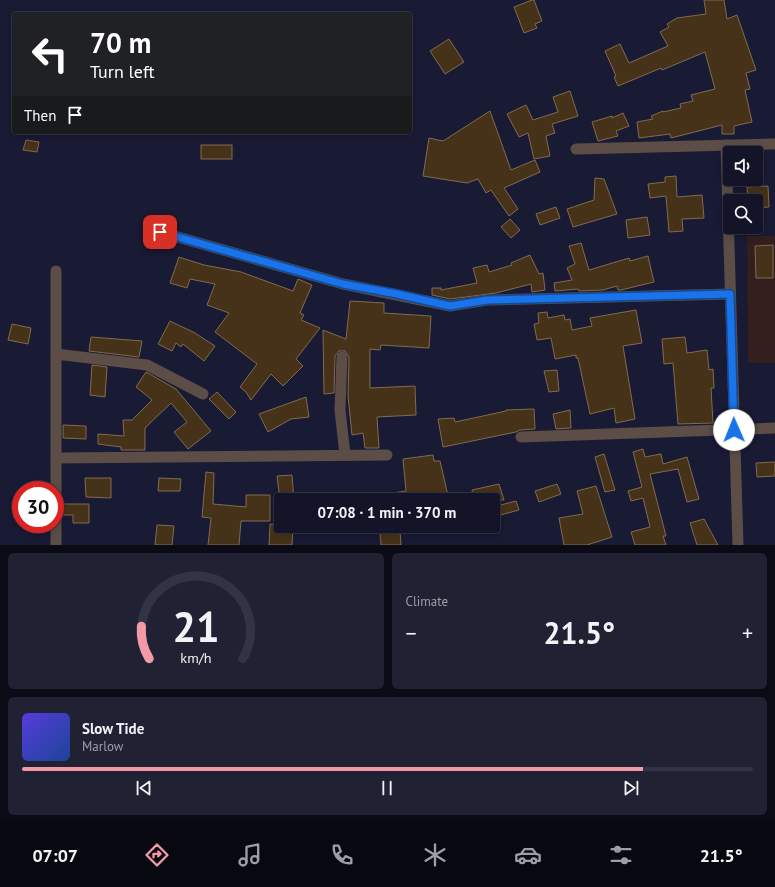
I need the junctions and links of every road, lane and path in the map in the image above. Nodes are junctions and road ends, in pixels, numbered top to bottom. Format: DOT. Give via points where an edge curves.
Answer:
graph roads {
  1 [pos="775,144"];
  2 [pos="726,145"];
  3 [pos="576,150"];
  4 [pos="160,232"];
  5 [pos="56,271"];
  6 [pos="730,294"];
  7 [pos="56,354"];
  8 [pos="342,357"];
  9 [pos="203,394"];
  10 [pos="775,428"];
  11 [pos="734,430"];
  12 [pos="521,437"];
  13 [pos="387,454"];
  14 [pos="345,455"];
  15 [pos="56,458"];
  16 [pos="56,545"];
  17 [pos="738,545"];
  1 -- 2 [label="street"];
  2 -- 3 [label="street"];
  2 -- 6 [label="street"];
  4 -- 6 [label="street" via="343,284 450,306 487,300"];
  5 -- 7 [label="street"];
  6 -- 11 [label="street"];
  7 -- 9 [label="street" via="147,365"];
  7 -- 15 [label="street"];
  8 -- 14 [label="street" via="340,410"];
  10 -- 11 [label="street"];
  11 -- 12 [label="street"];
  11 -- 17 [label="street"];
  13 -- 14 [label="street"];
  14 -- 15 [label="street"];
  15 -- 16 [label="street"];
}
